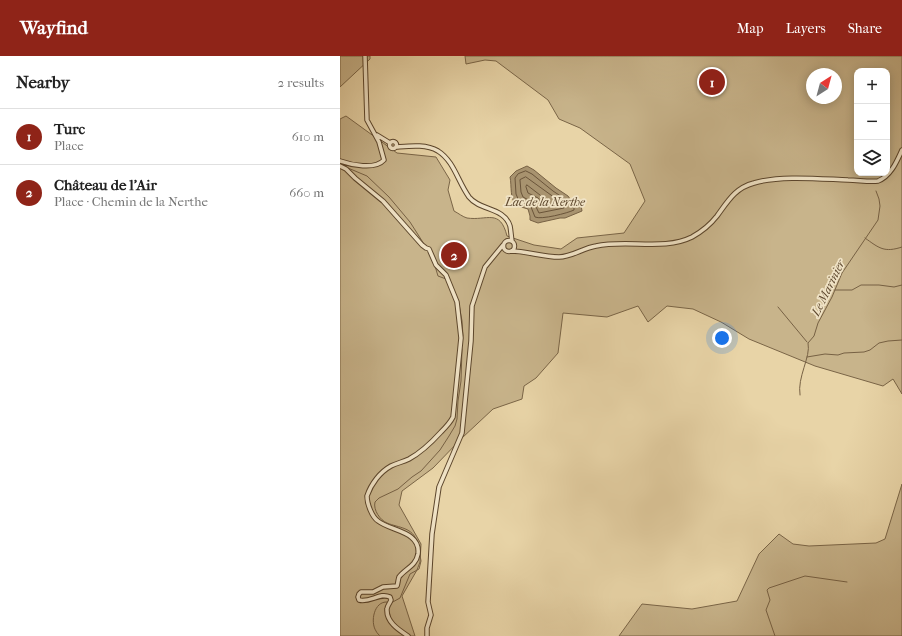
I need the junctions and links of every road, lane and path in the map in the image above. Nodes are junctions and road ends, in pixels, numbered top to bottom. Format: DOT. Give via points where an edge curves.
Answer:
graph roads {
  1 [pos="365,56"];
  2 [pos="376,134"];
  3 [pos="902,150"];
  4 [pos="340,162"];
  5 [pos="340,166"];
  6 [pos="511,242"];
  7 [pos="503,245"];
  8 [pos="509,251"];
  9 [pos="524,251"];
  10 [pos="496,254"];
  11 [pos="408,636"];
  12 [pos="427,636"];
  1 -- 2 [label="street" via="366,115"];
  2 -- 4 [label="street" via="384,156 382,162 362,166"];
  2 -- 6 [label="street" via="390,144 391,148 426,147 442,154 452,166 470,199 500,214 508,223"];
  3 -- 9 [label="street" via="891,171 883,179 787,179 750,184 730,198 706,228 679,242 607,244 559,257"];
  5 -- 11 [label="street" via="384,201 422,245 429,249 436,265 446,275 457,302 461,338 453,418 433,442 382,473 367,496 377,520 410,536 416,544 418,553 414,564 399,577 397,586 383,587 370,593 361,592 358,598 365,601 384,595 390,597 387,614 393,625"];
  6 -- 7 [label="street" via="505,242"];
  6 -- 8 [label="street" via="514,249"];
  6 -- 9 [label="street"];
  7 -- 8 [label="street" via="503,248"];
  7 -- 10 [label="street"];
  8 -- 9 [label="street"];
  8 -- 10 [label="street"];
  10 -- 12 [label="street" via="484,270 472,306 462,433 439,487 432,534 428,602 431,615"];
}
